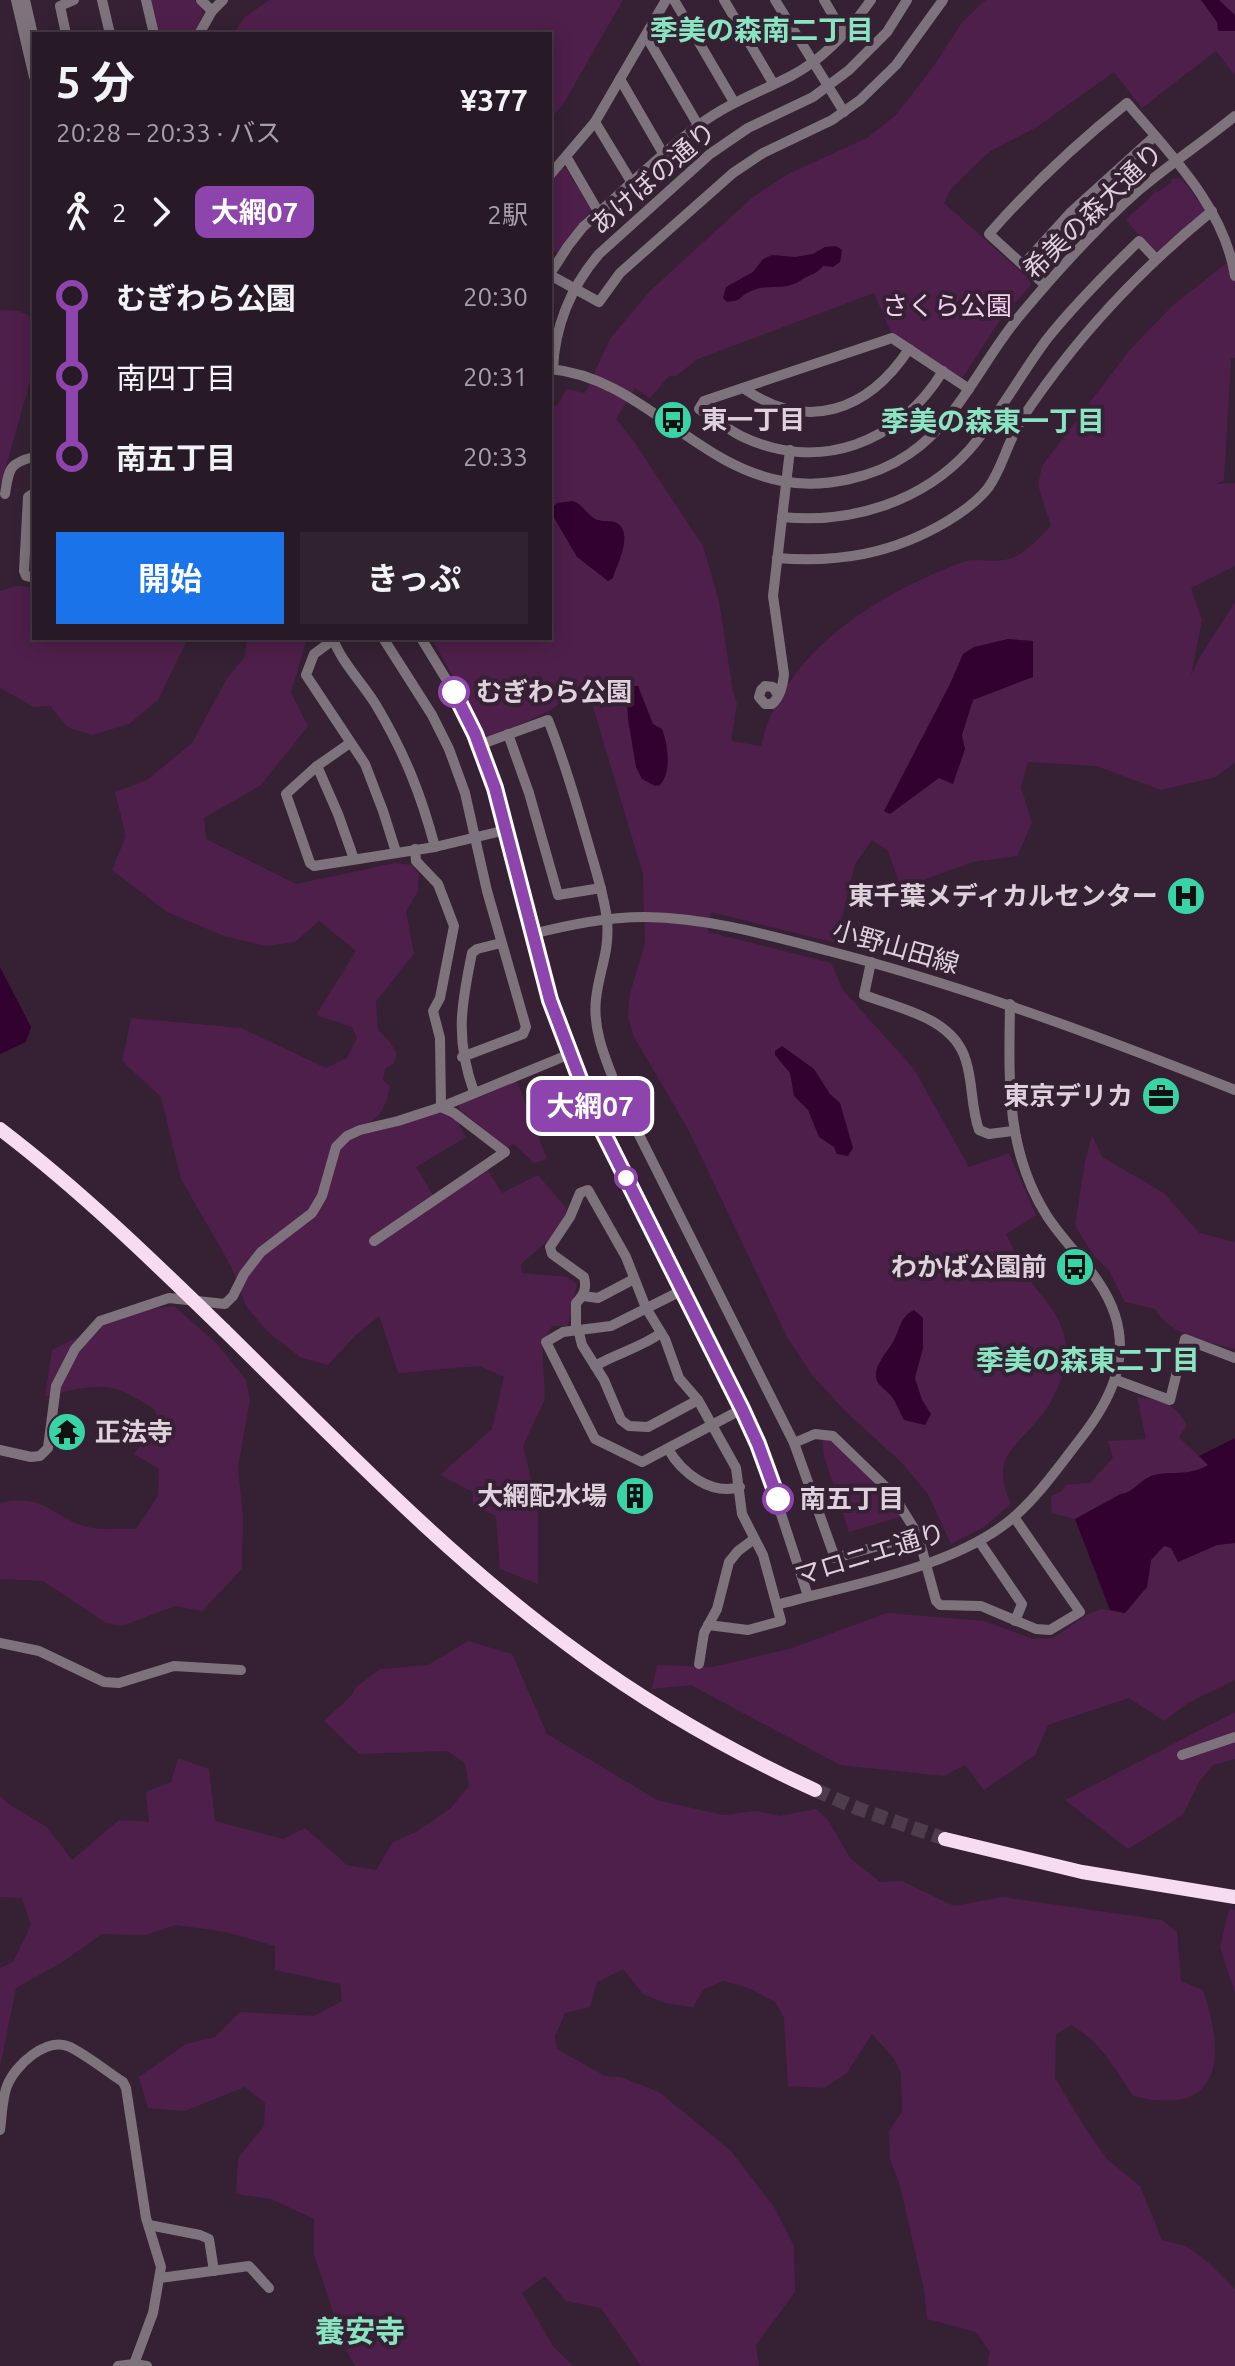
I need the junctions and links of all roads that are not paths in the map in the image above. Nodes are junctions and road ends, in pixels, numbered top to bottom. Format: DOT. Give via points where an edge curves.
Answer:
graph roads {
  1 [pos="16,0"];
  2 [pos="25,0"];
  3 [pos="74,0"];
  4 [pos="102,0"];
  5 [pos="146,0"];
  6 [pos="201,0"];
  7 [pos="223,0"];
  8 [pos="666,0"];
  9 [pos="674,0"];
  10 [pos="724,0"];
  11 [pos="775,0"];
  12 [pos="824,0"];
  13 [pos="871,0"];
  14 [pos="907,0"];
  15 [pos="943,0"];
  16 [pos="212,11"];
  17 [pos="32,32"];
  18 [pos="66,32"];
  19 [pos="110,32"];
  20 [pos="154,32"];
  21 [pos="200,32"];
  22 [pos="844,34"];
  23 [pos="646,36"];
  24 [pos="812,62"];
  25 [pos="32,68"];
  26 [pos="620,79"];
  27 [pos="773,83"];
  28 [pos="827,88"];
  29 [pos="734,102"];
  30 [pos="844,112"];
  31 [pos="1235,116"];
  32 [pos="595,122"];
  33 [pos="698,125"];
  34 [pos="1155,136"];
  35 [pos="664,155"];
  36 [pos="567,158"];
  37 [pos="1176,160"];
  38 [pos="552,173"];
  39 [pos="632,183"];
  40 [pos="1212,211"];
  41 [pos="599,213"];
  42 [pos="1156,259"];
  43 [pos="1023,265"];
  44 [pos="552,271"];
  45 [pos="552,275"];
  46 [pos="1235,276"];
  47 [pos="1045,285"];
  48 [pos="574,289"];
  49 [pos="909,349"];
  50 [pos="552,362"];
  51 [pos="552,369"];
  52 [pos="943,371"];
  53 [pos="743,388"];
  54 [pos="969,389"];
  55 [pos="790,450"];
  56 [pos="32,458"];
  57 [pos="786,482"];
  58 [pos="5,494"];
  59 [pos="32,494"];
  60 [pos="782,517"];
  61 [pos="777,558"];
  62 [pos="32,578"];
  63 [pos="332,640"];
  64 [pos="333,640"];
  65 [pos="388,640"];
  66 [pos="422,640"];
  67 [pos="778,689"];
  68 [pos="508,734"];
  69 [pos="350,743"];
  70 [pos="479,745"];
  71 [pos="317,766"];
  72 [pos="506,830"];
  73 [pos="476,838"];
  74 [pos="435,847"];
  75 [pos="415,849"];
  76 [pos="396,852"];
  77 [pos="354,859"];
  78 [pos="601,888"];
  79 [pos="607,919"];
  80 [pos="532,934"];
  81 [pos="501,943"];
  82 [pos="871,962"];
  83 [pos="1010,1004"];
  84 [pos="570,1054"];
  85 [pos="462,1057"];
  86 [pos="1235,1090"];
  87 [pos="474,1092"];
  88 [pos="441,1107"];
  89 [pos="0,1129"];
  90 [pos="1013,1131"];
  91 [pos="374,1241"];
  92 [pos="634,1279"];
  93 [pos="683,1290"];
  94 [pos="583,1296"];
  95 [pos="646,1308"];
  96 [pos="577,1330"];
  97 [pos="661,1333"];
  98 [pos="1235,1358"];
  99 [pos="595,1366"];
  100 [pos="1116,1380"];
  101 [pos="698,1400"];
  102 [pos="742,1409"];
  103 [pos="712,1426"];
  104 [pos="794,1443"];
  105 [pos="668,1449"];
  106 [pos="0,1450"];
  107 [pos="740,1487"];
  108 [pos="1014,1517"];
  109 [pos="918,1535"];
  110 [pos="754,1539"];
  111 [pos="979,1541"];
  112 [pos="927,1564"];
  113 [pos="808,1596"];
  114 [pos="777,1605"];
  115 [pos="1015,1621"];
  116 [pos="708,1625"];
  117 [pos="0,1643"];
  118 [pos="699,1664"];
  119 [pos="241,1670"];
  120 [pos="1235,1737"];
  121 [pos="1182,1755"];
  122 [pos="815,1790"];
  123 [pos="945,1839"];
  124 [pos="1235,1897"];
  125 [pos="0,2130"];
  126 [pos="149,2225"];
  127 [pos="214,2271"];
  128 [pos="160,2278"];
  129 [pos="269,2288"];
  130 [pos="134,2364"];
  131 [pos="118,2366"];
  132 [pos="147,2366"];
  1 -- 25 [label="street"];
  2 -- 17 [label="street"];
  3 -- 18 [label="street" via="60,6"];
  4 -- 19 [label="street"];
  5 -- 20 [label="street"];
  6 -- 16 [label="street"];
  7 -- 16 [label="street"];
  8 -- 23 [label="street"];
  9 -- 29 [label="street"];
  10 -- 27 [label="street"];
  11 -- 24 [label="street"];
  12 -- 22 [label="street"];
  13 -- 22 [label="street"];
  14 -- 28 [label="street, あけぼの通り" via="887,32"];
  15 -- 30 [label="street" via="896,65"];
  16 -- 21 [label="street"];
  22 -- 24 [label="street"];
  23 -- 26 [label="street"];
  23 -- 33 [label="street"];
  24 -- 27 [label="street"];
  24 -- 28 [label="street"];
  26 -- 32 [label="street"];
  26 -- 35 [label="street"];
  27 -- 29 [label="street"];
  28 -- 30 [label="street"];
  28 -- 48 [label="street, あけぼの通り" via="710,154 599,254"];
  29 -- 33 [label="street"];
  30 -- 48 [label="street" via="733,173 620,273 599,302"];
  31 -- 37 [label="street, 希美の森大通り"];
  32 -- 36 [label="street"];
  32 -- 39 [label="street"];
  33 -- 35 [label="street"];
  34 -- 37 [label="street"];
  34 -- 43 [label="street" via="1070,213"];
  34 -- 43 [label="street" via="1127,103 1082,139 989,234"];
  35 -- 39 [label="street"];
  36 -- 38 [label="street"];
  36 -- 41 [label="street"];
  37 -- 40 [label="street"];
  37 -- 47 [label="street, 希美の森大通り"];
  39 -- 41 [label="street"];
  40 -- 42 [label="street"];
  40 -- 46 [label="street"];
  41 -- 44 [label="street"];
  42 -- 60 [label="street" via="1139,241 1105,274 1048,339 970,449 933,482 903,500 854,514"];
  42 -- 61 [label="street" via="1045,386 987,489 969,507 925,534 878,552 829,560"];
  43 -- 47 [label="street"];
  45 -- 48 [label="street"];
  47 -- 54 [label="street, 希美の森大通り"];
  48 -- 50 [label="street, あけぼの通り"];
  49 -- 52 [label="street"];
  49 -- 53 [label="street" via="892,338"];
  49 -- 53 [label="street" via="882,384 852,404 832,409 795,412"];
  51 -- 57 [label="street, 希美の森大通り" via="611,386 724,462"];
  52 -- 54 [label="street"];
  52 -- 55 [label="street" via="913,411 882,434 851,448"];
  53 -- 55 [label="street" via="704,401 699,409 739,435"];
  54 -- 57 [label="street, 希美の森大通り" via="934,434 906,456 858,477"];
  55 -- 57 [label="street"];
  56 -- 58 [label="street" via="14,464"];
  57 -- 60 [label="street"];
  59 -- 62 [label="street" via="24,571"];
  60 -- 61 [label="street"];
  61 -- 67 [label="street" via="774,616 784,674"];
  63 -- 69 [label="street" via="314,654 306,675"];
  64 -- 74 [label="street" via="400,746 423,800"];
  65 -- 73 [label="street" via="449,749"];
  66 -- 70 [label="street"];
  68 -- 70 [label="street"];
  68 -- 78 [label="street" via="558,895"];
  68 -- 78 [label="street" via="548,720"];
  69 -- 71 [label="street"];
  69 -- 76 [label="street" via="365,764"];
  70 -- 72 [label="street"];
  71 -- 77 [label="street"];
  71 -- 77 [label="street" via="286,794 310,863 320,867"];
  72 -- 73 [label="street"];
  72 -- 80 [label="street"];
  73 -- 74 [label="street"];
  73 -- 81 [label="street"];
  74 -- 75 [label="street"];
  75 -- 76 [label="street"];
  75 -- 88 [label="street" via="416,861 438,884 454,926 433,1011 440,1038"];
  76 -- 77 [label="street"];
  78 -- 79 [label="street"];
  79 -- 80 [label="street, 小野山田線"];
  79 -- 82 [label="street, 小野山田線" via="718,923"];
  79 -- 104 [label="street" via="595,1016 602,1048 621,1099"];
  80 -- 84 [label="street"];
  81 -- 85 [label="street" via="472,953 460,1007"];
  81 -- 85 [label="street" via="526,1027 523,1034"];
  82 -- 83 [label="street, 小野山田線"];
  82 -- 90 [label="street" via="864,995 932,1021 955,1038 966,1061 979,1130"];
  83 -- 86 [label="street, 小野山田線"];
  83 -- 90 [label="street, マロニエ通り"];
  84 -- 87 [label="street"];
  84 -- 93 [label="street" via="600,1128"];
  85 -- 87 [label="street"];
  87 -- 88 [label="street"];
  88 -- 91 [label="street" via="505,1152"];
  88 -- 106 [label="street" via="347,1136 336,1147 312,1213 261,1252 225,1304 169,1298 92,1327 56,1386 48,1448 31,1457"];
  89 -- 122 [label="highway, bridge" via="111,1221 382,1485 528,1615 674,1717"];
  90 -- 100 [label="street, マロニエ通り" via="1040,1205 1071,1250 1093,1271 1109,1300 1119,1334"];
  92 -- 94 [label="street" via="598,1298"];
  92 -- 94 [label="street" via="591,1192 584,1190 550,1247 584,1277"];
  92 -- 95 [label="street"];
  93 -- 95 [label="street"];
  93 -- 102 [label="street"];
  94 -- 96 [label="street" via="576,1303"];
  95 -- 96 [label="street" via="611,1326"];
  95 -- 97 [label="street"];
  96 -- 99 [label="street"];
  96 -- 105 [label="street" via="546,1342 595,1439 642,1462"];
  97 -- 99 [label="street"];
  97 -- 101 [label="street" via="679,1378"];
  98 -- 100 [label="street" via="1185,1339 1170,1400"];
  99 -- 101 [label="street" via="621,1420 629,1426 648,1427"];
  100 -- 108 [label="street, マロニエ通り" via="1101,1412"];
  101 -- 103 [label="street"];
  102 -- 103 [label="street"];
  102 -- 113 [label="street" via="770,1474"];
  103 -- 105 [label="street"];
  103 -- 107 [label="street" via="736,1468"];
  104 -- 109 [label="street" via="815,1434 833,1436 892,1493"];
  104 -- 109 [label="street" via="835,1558"];
  105 -- 107 [label="street" via="710,1487"];
  107 -- 110 [label="street" via="742,1514"];
  108 -- 111 [label="street, マロニエ通り"];
  108 -- 115 [label="street" via="1080,1612 1050,1630"];
  109 -- 112 [label="street"];
  110 -- 114 [label="street"];
  110 -- 116 [label="street" via="729,1562"];
  111 -- 112 [label="street, マロニエ通り"];
  111 -- 115 [label="street" via="1022,1604"];
  112 -- 113 [label="street, マロニエ通り"];
  112 -- 115 [label="street" via="940,1605 981,1606"];
  113 -- 114 [label="street, マロニエ通り"];
  114 -- 116 [label="street" via="781,1621 748,1630"];
  116 -- 118 [label="street"];
  117 -- 119 [label="street" via="39,1651 104,1682 119,1683 174,1666"];
  120 -- 121 [label="street"];
  123 -- 124 [label="highway" via="1082,1872"];
  125 -- 126 [label="street" via="7,2086 18,2071 42,2048 69,2046 126,2088"];
  126 -- 127 [label="street" via="209,2239"];
  126 -- 128 [label="street"];
  127 -- 128 [label="street"];
  127 -- 129 [label="street" via="249,2266"];
  128 -- 130 [label="street"];
  130 -- 131 [label="street"];
  130 -- 132 [label="street"];
}
